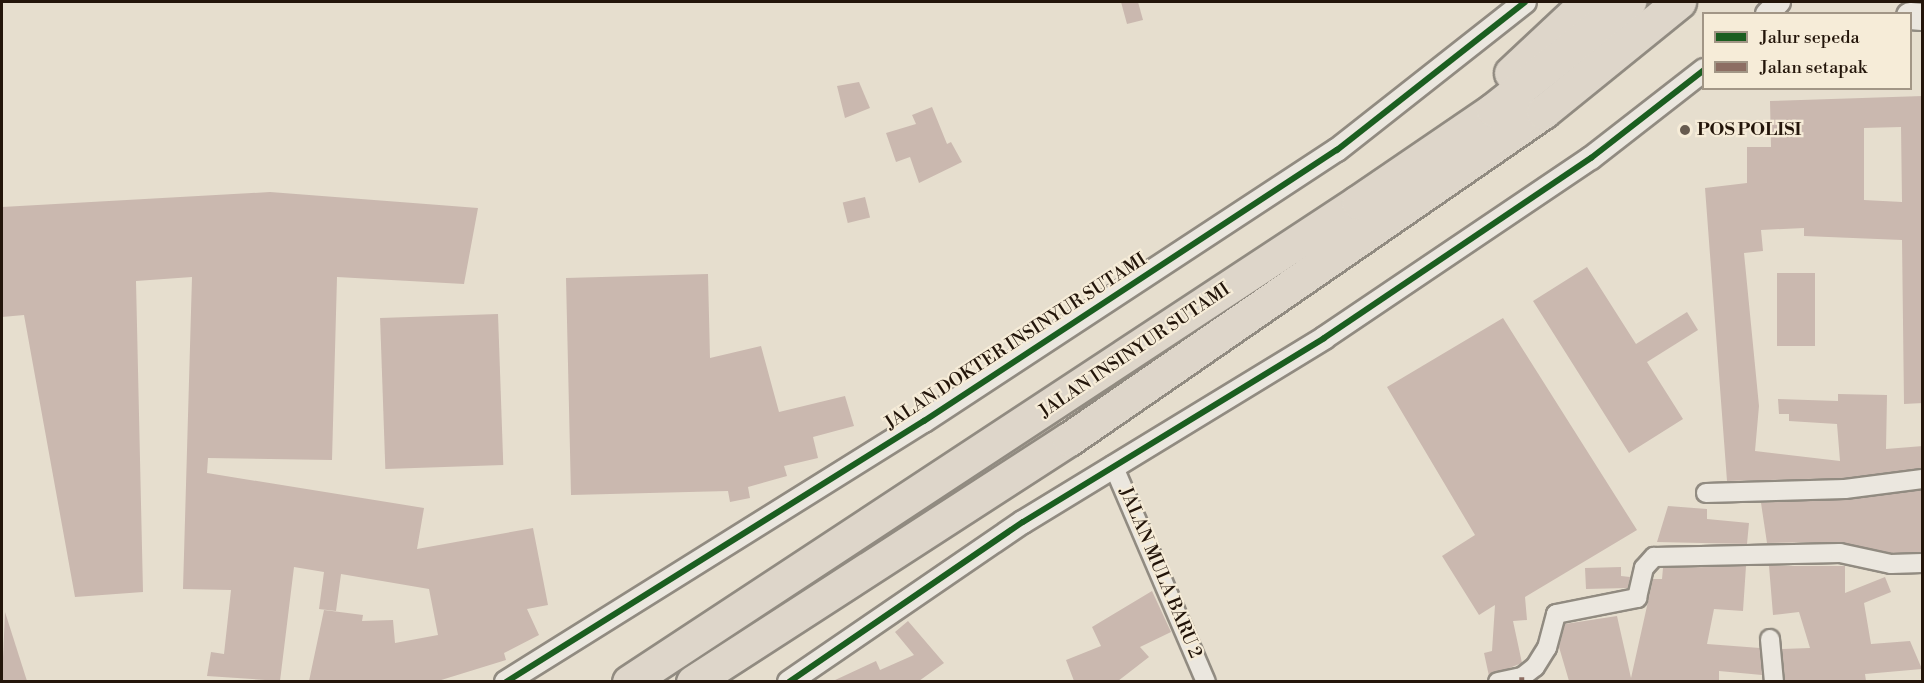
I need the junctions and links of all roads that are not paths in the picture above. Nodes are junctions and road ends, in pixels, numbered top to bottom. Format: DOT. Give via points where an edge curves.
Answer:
graph roads {
  1 [pos="1525,2"];
  2 [pos="1587,2"];
  3 [pos="1629,2"];
  4 [pos="1678,3"];
  5 [pos="1702,72"];
  6 [pos="1358,201"];
  7 [pos="1113,465"];
  8 [pos="1923,479"];
  9 [pos="1706,493"];
  10 [pos="1923,563"];
  11 [pos="1770,639"];
  12 [pos="1522,679"];
  13 [pos="506,681"];
  14 [pos="629,681"];
  15 [pos="693,681"];
  16 [pos="789,681"];
  17 [pos="1206,681"];
  18 [pos="1498,681"];
  19 [pos="1774,681"];
  1 -- 13 [label="street, JALAN DOKTER INSINYUR SUTAMI" via="1338,150 924,421"];
  2 -- 6 [label="highway" via="1485,97"];
  3 -- 6 [label="highway, JALAN INSINYUR SUTAMI" via="1492,110"];
  4 -- 15 [label="highway, JALAN INSINYUR SUTAMI" via="1543,112 1089,426"];
  5 -- 7 [label="street" via="1591,158 1324,338"];
  6 -- 14 [label="highway, JALAN INSINYUR SUTAMI"];
  7 -- 16 [label="street"];
  7 -- 17 [label="street, JALAN MULA BARU 2"];
  8 -- 9 [label="street" via="1845,489"];
  10 -- 12 [label="street" via="1891,564 1840,553 1654,557 1644,568 1637,598 1556,614 1547,648"];
  11 -- 19 [label="street"];
  12 -- 18 [label="street"];
}
